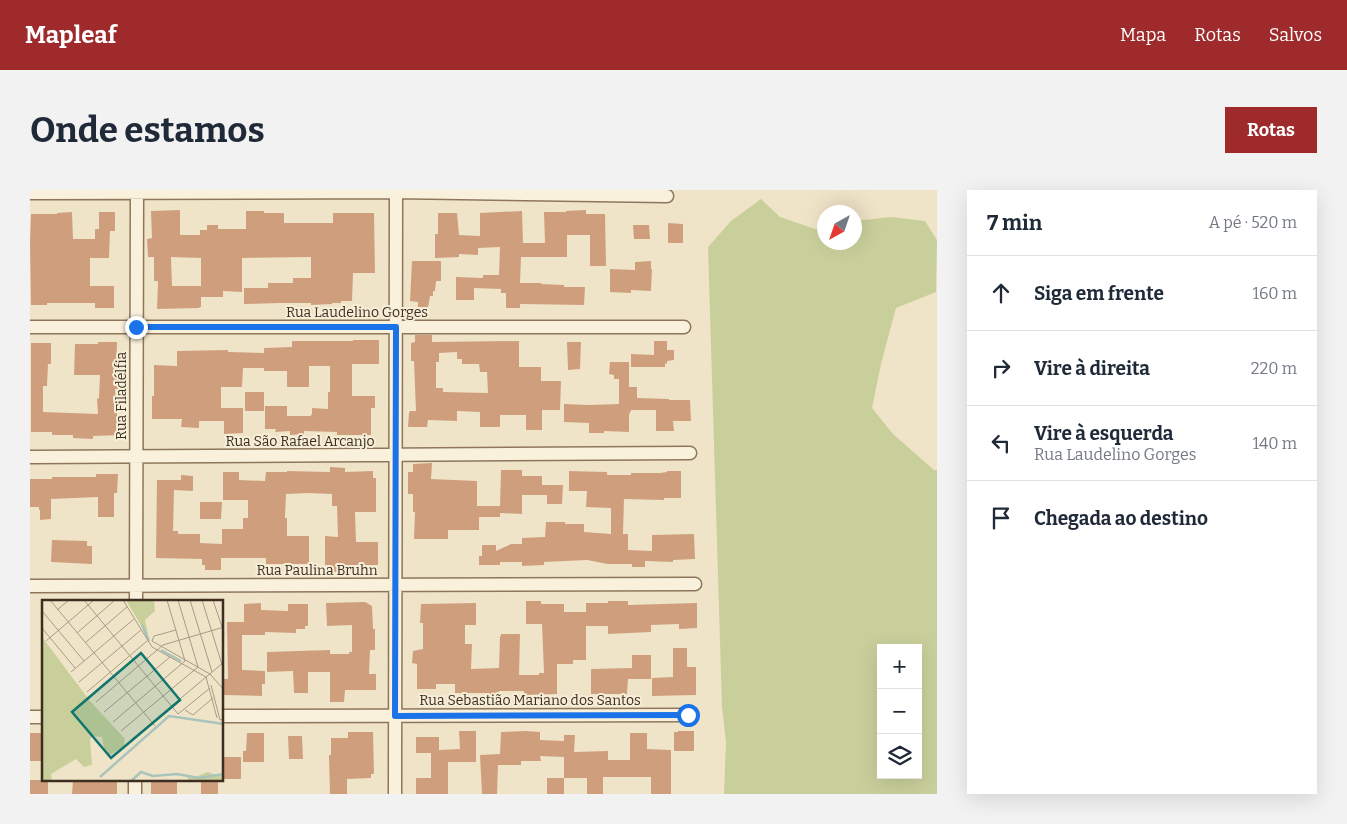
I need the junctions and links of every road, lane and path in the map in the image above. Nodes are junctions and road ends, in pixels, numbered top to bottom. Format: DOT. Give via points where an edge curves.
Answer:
graph roads {
  1 [pos="396,191"];
  2 [pos="137,192"];
  3 [pos="30,193"];
  4 [pos="667,196"];
  5 [pos="30,327"];
  6 [pos="136,327"];
  7 [pos="396,327"];
  8 [pos="684,327"];
  9 [pos="690,453"];
  10 [pos="396,455"];
  11 [pos="30,457"];
  12 [pos="136,457"];
  13 [pos="694,584"];
  14 [pos="396,585"];
  15 [pos="30,586"];
  16 [pos="136,586"];
  17 [pos="136,600"];
  18 [pos="688,715"];
  19 [pos="224,716"];
  20 [pos="395,716"];
  21 [pos="395,794"];
  1 -- 2 [label="street"];
  1 -- 4 [label="street"];
  1 -- 7 [label="street"];
  2 -- 3 [label="street"];
  2 -- 6 [label="street, Rua Filadélfia"];
  5 -- 6 [label="street, Rua Laudelino Gorges"];
  6 -- 7 [label="street, Rua Laudelino Gorges"];
  6 -- 12 [label="street, Rua Filadélfia"];
  7 -- 8 [label="street, Rua Laudelino Gorges"];
  7 -- 10 [label="street"];
  9 -- 10 [label="street, Rua São Rafael Arcanjo"];
  10 -- 12 [label="street, Rua São Rafael Arcanjo"];
  10 -- 14 [label="street"];
  11 -- 12 [label="street, Rua São Rafael Arcanjo"];
  12 -- 16 [label="street, Rua Filadélfia"];
  13 -- 14 [label="street, Rua Paulina Bruhn"];
  14 -- 16 [label="street, Rua Paulina Bruhn"];
  14 -- 20 [label="street"];
  15 -- 16 [label="street, Rua Paulina Bruhn"];
  16 -- 17 [label="street, Rua Filadélfia"];
  18 -- 20 [label="street, Rua Sebastião Mariano dos Santos"];
  19 -- 20 [label="street, Rua Sebastião Mariano dos Santos"];
  20 -- 21 [label="street"];
}
